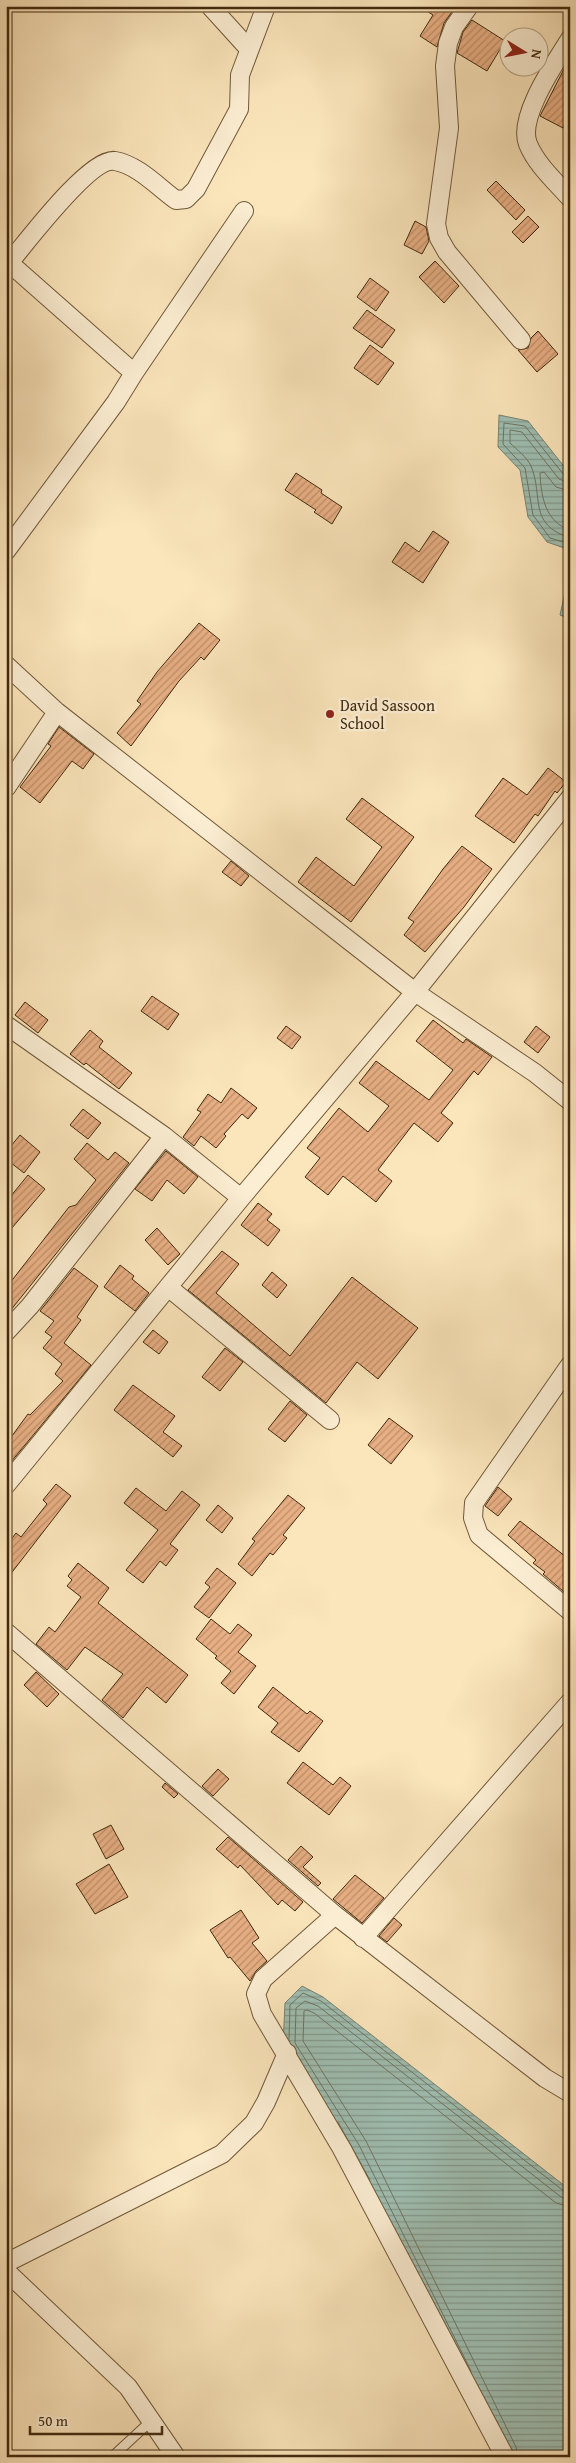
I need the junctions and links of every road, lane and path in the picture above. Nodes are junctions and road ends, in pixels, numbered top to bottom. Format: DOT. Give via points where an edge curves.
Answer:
graph roads {
  1 [pos="210,6"];
  2 [pos="266,6"];
  3 [pos="469,6"];
  4 [pos="570,39"];
  5 [pos="249,49"];
  6 [pos="570,198"];
  7 [pos="244,211"];
  8 [pos="8,261"];
  9 [pos="521,340"];
  10 [pos="134,373"];
  11 [pos="6,551"];
  12 [pos="6,665"];
  13 [pos="57,712"];
  14 [pos="6,788"];
  15 [pos="570,798"];
  16 [pos="415,992"];
  17 [pos="6,1025"];
  18 [pos="569,1098"];
  19 [pos="164,1136"];
  20 [pos="241,1198"];
  21 [pos="168,1288"];
  22 [pos="6,1332"];
  23 [pos="570,1365"];
  24 [pos="330,1420"];
  25 [pos="6,1485"];
  26 [pos="570,1611"];
  27 [pos="6,1632"];
  28 [pos="570,1702"];
  29 [pos="334,1915"];
  30 [pos="363,1938"];
  31 [pos="287,2053"];
  32 [pos="570,2093"];
  33 [pos="6,2263"];
  34 [pos="6,2271"];
  35 [pos="152,2420"];
  36 [pos="112,2457"];
  37 [pos="176,2457"];
  38 [pos="505,2457"];
  1 -- 5 [label="street"];
  2 -- 5 [label="street"];
  3 -- 9 [label="street" via="454,27 448,43 445,66 449,128 436,224 446,252"];
  4 -- 6 [label="street" via="539,92 526,128 534,157"];
  5 -- 8 [label="street" via="240,75 240,109 223,136 208,171 186,198 176,200 128,165 113,160 103,163 66,195"];
  7 -- 10 [label="street"];
  8 -- 10 [label="street"];
  10 -- 11 [label="street"];
  12 -- 13 [label="street"];
  13 -- 14 [label="street"];
  13 -- 16 [label="street"];
  15 -- 16 [label="street"];
  16 -- 18 [label="street"];
  16 -- 20 [label="street"];
  17 -- 19 [label="street"];
  19 -- 20 [label="street"];
  19 -- 22 [label="street"];
  20 -- 21 [label="street"];
  21 -- 24 [label="street"];
  21 -- 25 [label="street"];
  23 -- 26 [label="street" via="474,1503 473,1518 479,1535"];
  27 -- 29 [label="street"];
  28 -- 30 [label="street"];
  29 -- 30 [label="street"];
  29 -- 31 [label="street" via="263,1979 256,1994 262,2014"];
  30 -- 32 [label="street" via="544,2078"];
  31 -- 33 [label="street" via="254,2122 222,2154"];
  31 -- 38 [label="street" via="342,2149"];
  34 -- 35 [label="street" via="128,2387"];
  35 -- 36 [label="lane"];
  35 -- 37 [label="street"];
}
